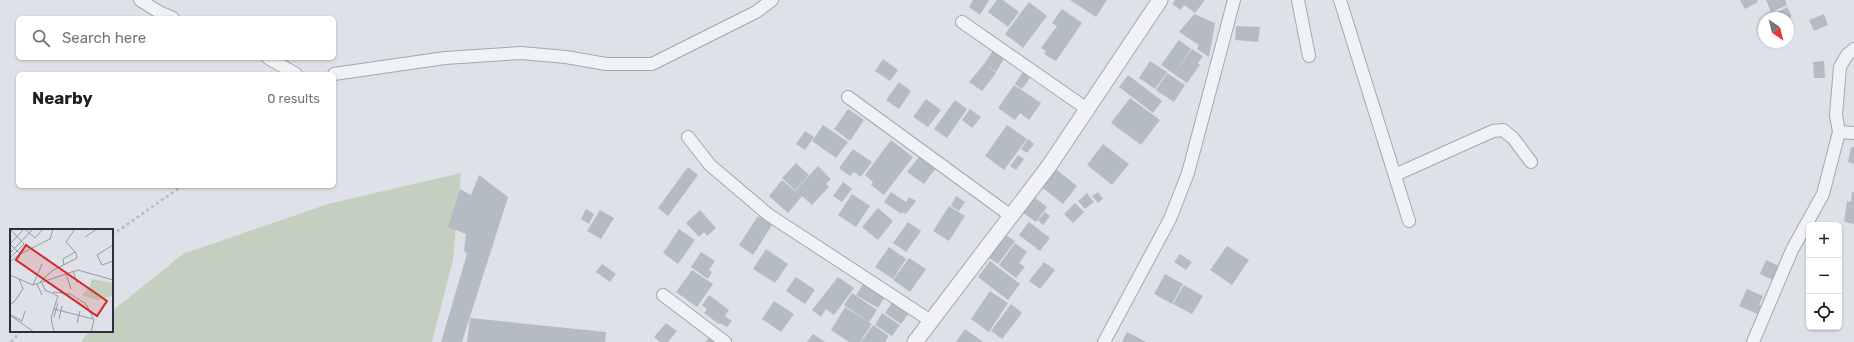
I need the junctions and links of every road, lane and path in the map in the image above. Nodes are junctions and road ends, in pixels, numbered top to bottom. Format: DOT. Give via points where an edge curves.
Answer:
graph roads {
  1 [pos="140,0"];
  2 [pos="772,0"];
  3 [pos="1160,0"];
  4 [pos="1234,0"];
  5 [pos="1298,0"];
  6 [pos="1340,0"];
  7 [pos="169,16"];
  8 [pos="962,22"];
  9 [pos="1854,49"];
  10 [pos="1309,56"];
  11 [pos="272,60"];
  12 [pos="292,72"];
  13 [pos="336,74"];
  14 [pos="848,97"];
  15 [pos="1087,109"];
  16 [pos="1839,132"];
  17 [pos="1854,133"];
  18 [pos="688,137"];
  19 [pos="1531,162"];
  20 [pos="1395,175"];
  21 [pos="179,188"];
  22 [pos="1011,216"];
  23 [pos="1409,221"];
  24 [pos="113,234"];
  25 [pos="663,295"];
  26 [pos="931,321"];
  27 [pos="20,332"];
  28 [pos="11,342"];
  29 [pos="725,342"];
  30 [pos="915,342"];
  31 [pos="1104,342"];
  32 [pos="1753,342"];
  1 -- 7 [label="street"];
  2 -- 13 [label="street" via="756,12 652,64 606,64 521,53 445,58"];
  3 -- 15 [label="street"];
  4 -- 31 [label="street" via="1188,173 1170,219"];
  5 -- 10 [label="street"];
  6 -- 20 [label="street"];
  8 -- 15 [label="street"];
  9 -- 16 [label="street" via="1847,54 1840,67 1836,114"];
  11 -- 12 [label="street"];
  14 -- 22 [label="street"];
  15 -- 22 [label="street" via="1049,166"];
  16 -- 17 [label="street"];
  16 -- 32 [label="street" via="1823,194 1792,250"];
  18 -- 26 [label="street" via="710,165 769,215"];
  19 -- 20 [label="street" via="1513,138 1503,130 1493,131"];
  20 -- 23 [label="street"];
  21 -- 24 [label="path"];
  22 -- 26 [label="street"];
  25 -- 29 [label="street"];
  26 -- 30 [label="street"];
  27 -- 28 [label="path"];
}
